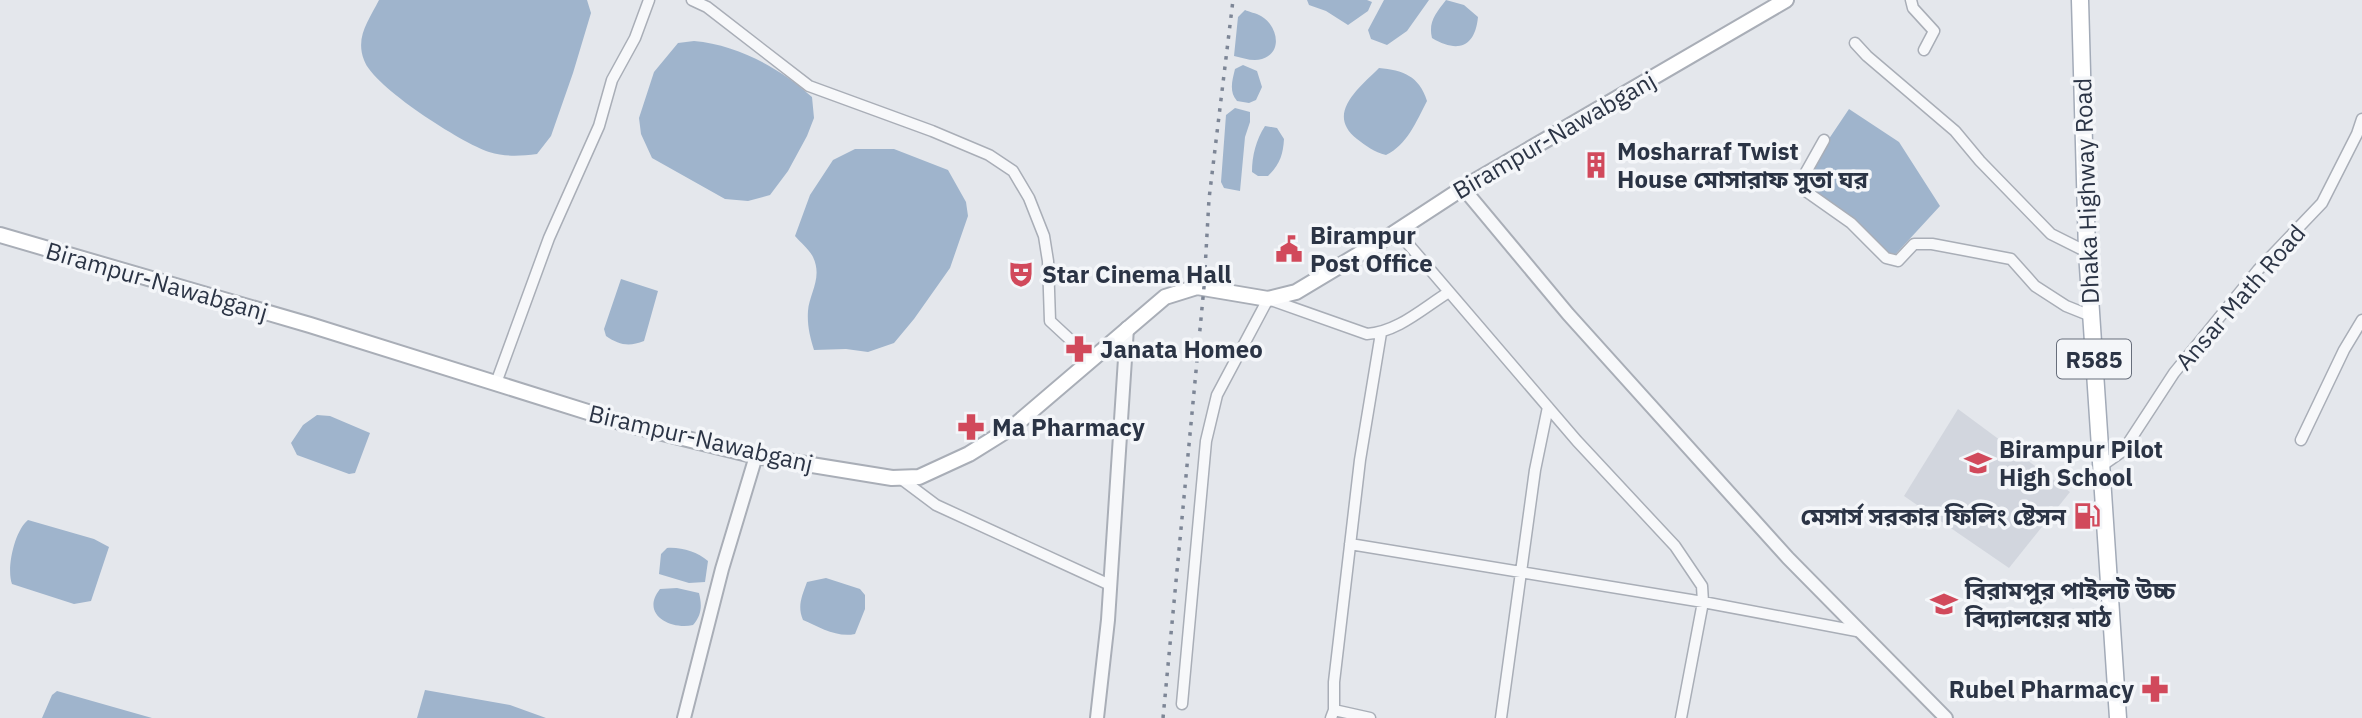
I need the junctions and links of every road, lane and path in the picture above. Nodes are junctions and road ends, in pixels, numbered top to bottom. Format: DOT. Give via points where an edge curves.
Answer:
graph roads {
  1 [pos="649,0"];
  2 [pos="692,0"];
  3 [pos="1786,0"];
  4 [pos="1911,0"];
  5 [pos="2080,0"];
  6 [pos="1855,43"];
  7 [pos="1924,50"];
  8 [pos="2362,119"];
  9 [pos="1824,140"];
  10 [pos="1463,188"];
  11 [pos="1397,231"];
  12 [pos="0,236"];
  13 [pos="2087,252"];
  14 [pos="1449,292"];
  15 [pos="1268,299"];
  16 [pos="2091,316"];
  17 [pos="2362,320"];
  18 [pos="1127,328"];
  19 [pos="1381,333"];
  20 [pos="1091,359"];
  21 [pos="496,383"];
  22 [pos="1548,407"];
  23 [pos="2301,440"];
  24 [pos="756,456"];
  25 [pos="2103,465"];
  26 [pos="900,478"];
  27 [pos="1350,544"];
  28 [pos="1522,573"];
  29 [pos="1110,584"];
  30 [pos="1703,602"];
  31 [pos="1862,632"];
  32 [pos="1182,704"];
  33 [pos="1332,714"];
  34 [pos="684,718"];
  35 [pos="1097,718"];
  36 [pos="1370,718"];
  37 [pos="1501,718"];
  38 [pos="1681,718"];
  39 [pos="1946,718"];
  40 [pos="2118,718"];
  1 -- 21 [label="street" via="612,80 599,126 549,238"];
  2 -- 20 [label="street" via="809,86 966,145 1013,171 1044,236 1050,321"];
  3 -- 10 [label="main road, Birampur-Nawabganj"];
  4 -- 7 [label="street" via="1934,31"];
  5 -- 13 [label="main road, Dhaka Highway Road / R585"];
  6 -- 13 [label="street" via="1955,131 2051,234"];
  8 -- 25 [label="street, Ansar Math Road" via="2322,203 2258,270 2174,373 2123,451"];
  9 -- 16 [label="street" via="1801,181 1807,192 1851,223 1886,258 1898,261 1914,244 1932,244 2011,259 2035,286"];
  10 -- 11 [label="main road, Birampur-Nawabganj"];
  10 -- 31 [label="street" via="1587,335 1788,558"];
  11 -- 14 [label="street"];
  11 -- 15 [label="main road, Birampur-Nawabganj" via="1296,292"];
  12 -- 21 [label="main road, Birampur-Nawabganj"];
  13 -- 16 [label="main road, Dhaka Highway Road / R585"];
  14 -- 19 [label="street"];
  14 -- 22 [label="street"];
  15 -- 18 [label="main road, Birampur-Nawabganj" via="1206,287 1182,290 1165,297"];
  15 -- 19 [label="street" via="1349,330"];
  15 -- 32 [label="street" via="1217,395 1206,441"];
  16 -- 25 [label="main road, Dhaka Highway Road / R585"];
  17 -- 23 [label="street"];
  18 -- 20 [label="main road, Birampur-Nawabganj"];
  18 -- 29 [label="street"];
  19 -- 27 [label="street"];
  20 -- 26 [label="main road, Birampur-Nawabganj" via="1014,426 970,454 919,477"];
  21 -- 24 [label="main road, Birampur-Nawabganj" via="626,424"];
  22 -- 28 [label="street"];
  22 -- 30 [label="street" via="1675,546 1702,586"];
  24 -- 26 [label="main road, Birampur-Nawabganj"];
  24 -- 34 [label="street"];
  25 -- 40 [label="main road, Dhaka Highway Road / R585"];
  26 -- 29 [label="street" via="936,505"];
  27 -- 28 [label="street"];
  27 -- 33 [label="street"];
  28 -- 30 [label="street"];
  28 -- 37 [label="street"];
  29 -- 35 [label="street"];
  30 -- 31 [label="street"];
  30 -- 38 [label="street"];
  31 -- 39 [label="street"];
  33 -- 36 [label="street"];
}
